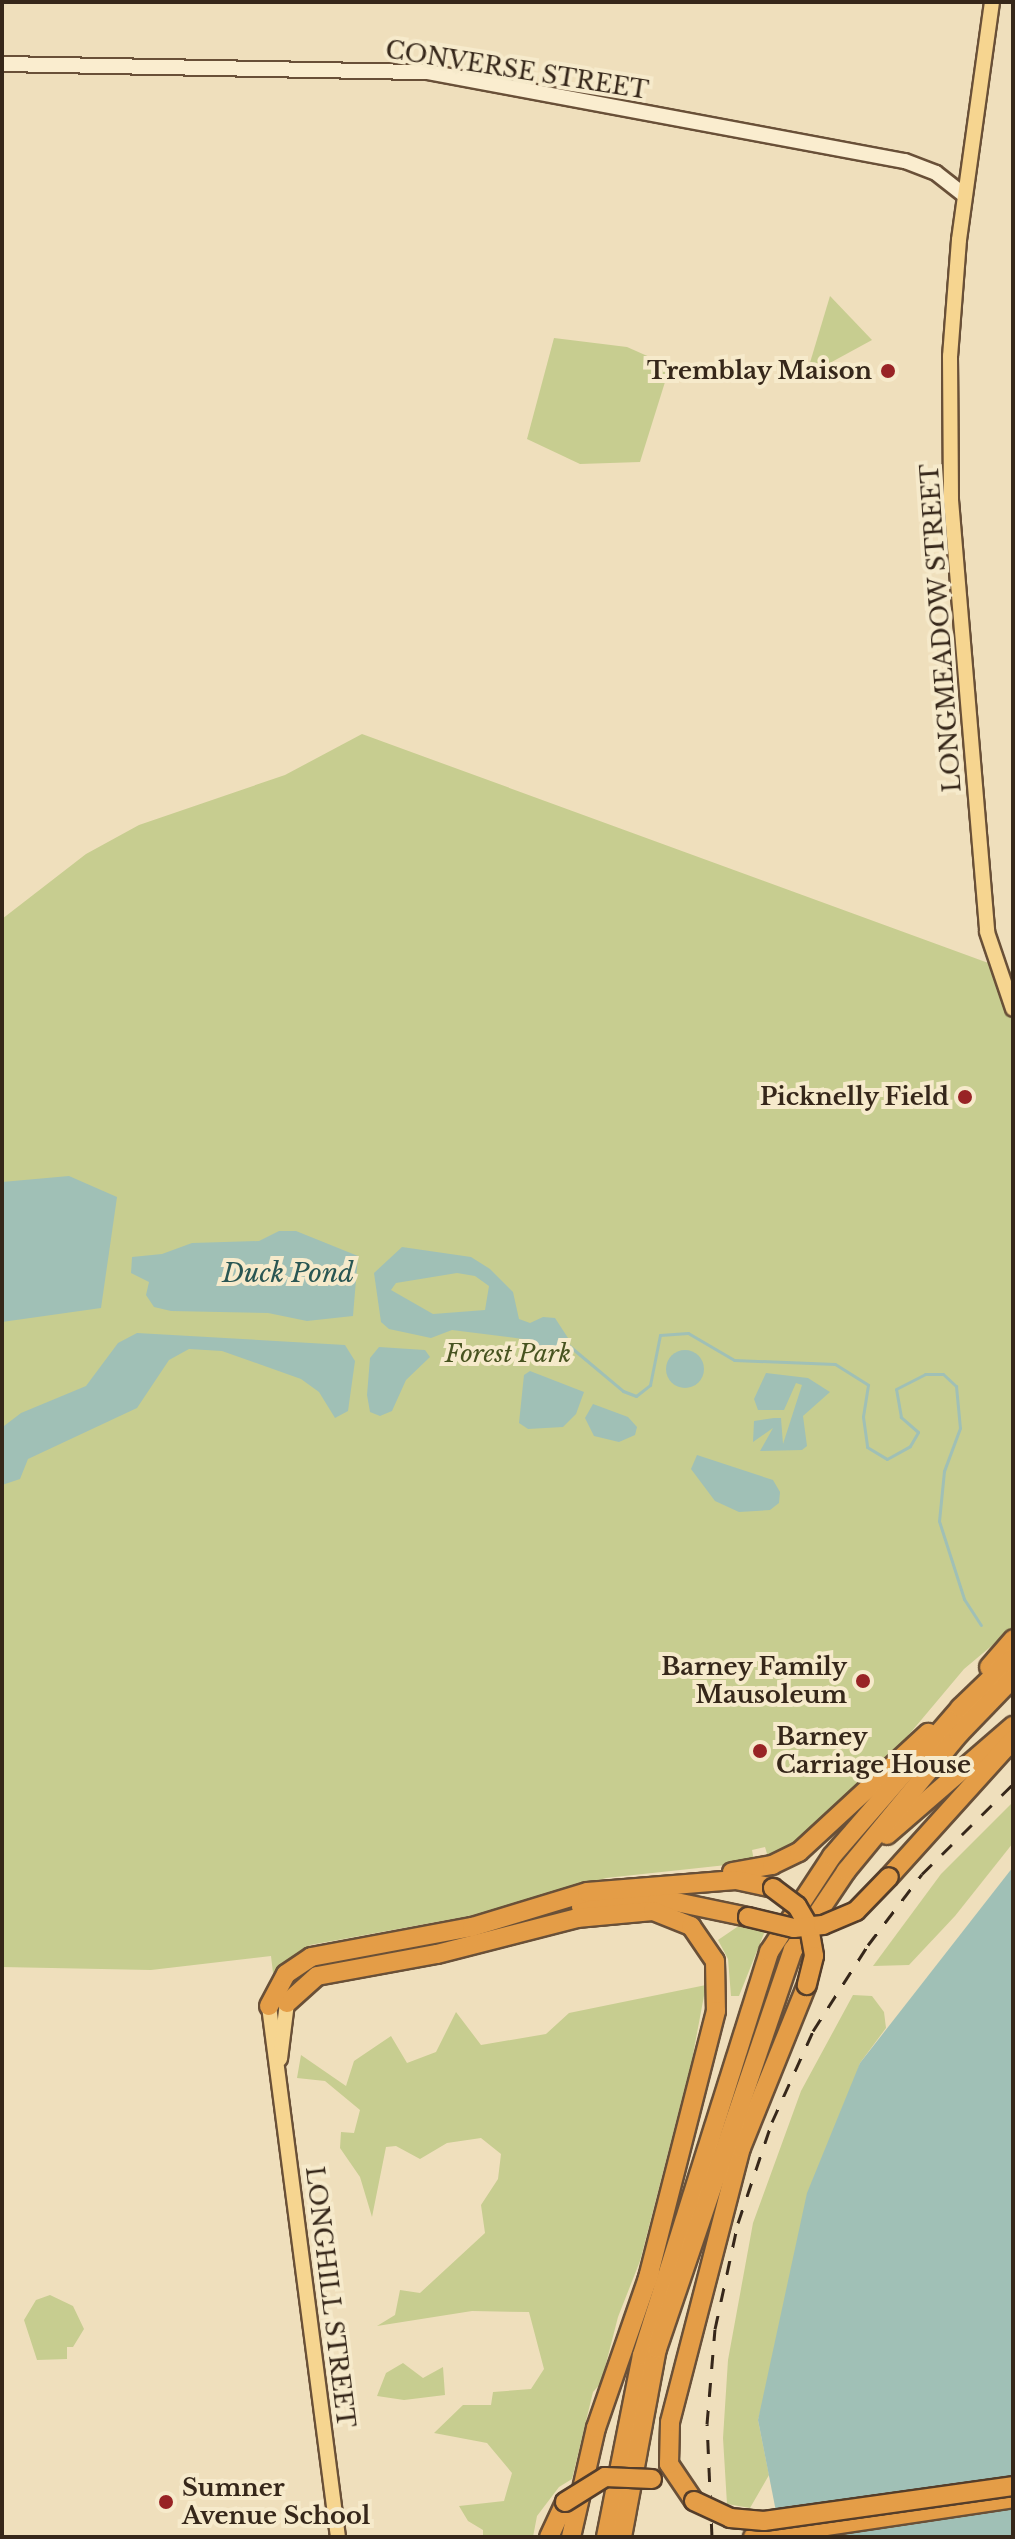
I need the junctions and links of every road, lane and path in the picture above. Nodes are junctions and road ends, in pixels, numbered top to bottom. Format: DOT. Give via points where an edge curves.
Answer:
graph roads {
  1 [pos="992,2"];
  2 [pos="2,64"];
  3 [pos="963,194"];
  4 [pos="1013,1009"];
  5 [pos="1013,1639"];
  6 [pos="1013,1657"];
  7 [pos="1013,1678"];
  8 [pos="971,1697"];
  9 [pos="954,1714"];
  10 [pos="1013,1726"];
  11 [pos="1013,1740"];
  12 [pos="846,1871"];
  13 [pos="646,1884"];
  14 [pos="504,1936"];
  15 [pos="278,2005"];
  16 [pos="737,2055"];
  17 [pos="741,2105"];
  18 [pos="647,2281"];
  19 [pos="695,2309"];
  20 [pos="1013,2486"];
  21 [pos="1013,2498"];
  22 [pos="572,2500"];
  23 [pos="694,2501"];
  24 [pos="338,2537"];
  25 [pos="549,2537"];
  26 [pos="571,2537"];
  27 [pos="580,2537"];
  28 [pos="606,2537"];
  29 [pos="622,2537"];
  30 [pos="753,2537"];
  1 -- 3 [label="main road, LONGMEADOW STREET"];
  2 -- 3 [label="main road, CONVERSE STREET" via="428,72 905,161 936,173"];
  3 -- 4 [label="main road, LONGMEADOW STREET" via="950,369 952,553 987,932"];
  5 -- 8 [label="highway"];
  6 -- 8 [label="highway"];
  7 -- 12 [label="highway" via="959,1734"];
  8 -- 9 [label="highway"];
  9 -- 13 [label="highway" via="910,1746 793,1856 758,1868"];
  9 -- 16 [label="highway" via="793,1909 759,1974"];
  10 -- 12 [label="highway"];
  11 -- 14 [label="highway, bridge" via="861,1907 831,1923 794,1928 680,1900 626,1898 572,1909"];
  12 -- 17 [label="highway" via="793,1950"];
  13 -- 15 [label="highway" via="587,1892 472,1927 311,1957 286,1974"];
  13 -- 19 [label="highway, bridge" via="743,1880 773,1888 797,1906 809,1927 814,1956 746,2134"];
  14 -- 15 [label="highway" via="317,1976"];
  14 -- 18 [label="highway" via="585,1917 653,1911 691,1926 713,1955 718,1989 712,2036"];
  15 -- 24 [label="main road, LONGHILL STREET" via="279,2063"];
  16 -- 18 [label="highway" via="682,2176"];
  16 -- 28 [label="highway" via="640,2363"];
  17 -- 19 [label="highway"];
  17 -- 29 [label="highway" via="657,2349"];
  18 -- 22 [label="highway"];
  19 -- 23 [label="highway" via="667,2442 673,2474"];
  20 -- 23 [label="highway, bridge" via="764,2521 730,2518"];
  21 -- 30 [label="highway"];
  22 -- 23 [label="highway, bridge" via="605,2477 652,2479"];
  22 -- 25 [label="highway"];
  22 -- 26 [label="highway"];
  22 -- 27 [label="highway"];
}
